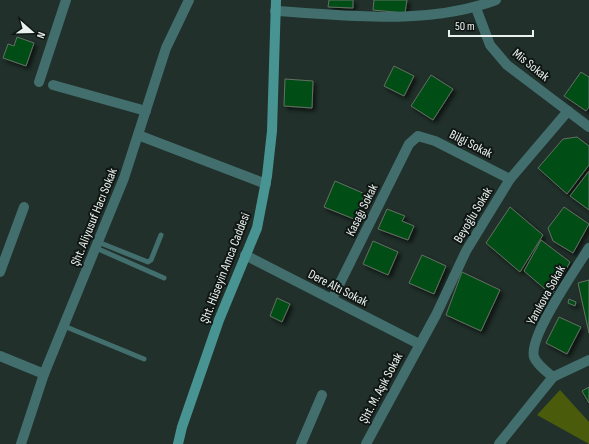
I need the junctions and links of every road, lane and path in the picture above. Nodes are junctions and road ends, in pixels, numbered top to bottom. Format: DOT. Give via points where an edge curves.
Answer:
graph roads {
  1 [pos="66,0"];
  2 [pos="189,0"];
  3 [pos="276,0"];
  4 [pos="496,0"];
  5 [pos="476,8"];
  6 [pos="275,11"];
  7 [pos="39,82"];
  8 [pos="54,85"];
  9 [pos="146,110"];
  10 [pos="568,111"];
  11 [pos="589,127"];
  12 [pos="138,135"];
  13 [pos="418,136"];
  14 [pos="510,179"];
  15 [pos="266,184"];
  16 [pos="24,207"];
  17 [pos="161,235"];
  18 [pos="97,245"];
  19 [pos="589,248"];
  20 [pos="245,255"];
  21 [pos="0,272"];
  22 [pos="164,278"];
  23 [pos="332,299"];
  24 [pos="64,326"];
  25 [pos="419,344"];
  26 [pos="0,356"];
  27 [pos="144,359"];
  28 [pos="589,360"];
  29 [pos="44,374"];
  30 [pos="553,377"];
  31 [pos="322,395"];
  32 [pos="21,444"];
  33 [pos="178,444"];
  34 [pos="301,444"];
  35 [pos="366,444"];
  36 [pos="499,444"];
  1 -- 7 [label="street"];
  2 -- 9 [label="street, Şht. Aliyusuf Hacı Sokak" via="166,48"];
  3 -- 6 [label="street, Şht. Hüseyin Amca Caddesi"];
  4 -- 5 [label="street"];
  5 -- 6 [label="street" via="419,16"];
  5 -- 10 [label="street, Mis Sokak" via="490,45 507,65"];
  6 -- 15 [label="street, Şht. Hüseyin Amca Caddesi" via="272,131"];
  8 -- 9 [label="street"];
  9 -- 12 [label="street, Şht. Aliyusuf Hacı Sokak"];
  10 -- 11 [label="street, Mis Sokak"];
  10 -- 14 [label="street, Beyoğlu Sokak"];
  12 -- 15 [label="street"];
  12 -- 18 [label="street, Şht. Aliyusuf Hacı Sokak"];
  13 -- 14 [label="street, Bilgi Sokak" via="435,140"];
  13 -- 23 [label="street, Kasağı Sokak" via="409,144"];
  14 -- 25 [label="street, Beyoğlu Sokak" via="466,251 436,315"];
  15 -- 20 [label="street, Şht. Hüseyin Amca Caddesi" via="257,228"];
  16 -- 21 [label="street"];
  17 -- 18 [label="lane" via="152,260 148,262"];
  18 -- 22 [label="lane"];
  18 -- 24 [label="street, Şht. Aliyusuf Hacı Sokak"];
  19 -- 30 [label="street, Yanıkova Sokak" via="545,320 533,348 534,358"];
  20 -- 23 [label="street, Dere Altı Sokak"];
  20 -- 33 [label="street, Şht. Hüseyin Amca Caddesi" via="219,320"];
  23 -- 25 [label="street, Dere Altı Sokak"];
  24 -- 27 [label="lane"];
  24 -- 29 [label="street, Şht. Aliyusuf Hacı Sokak"];
  25 -- 35 [label="street, Şht. M. Aşık Sokak"];
  26 -- 29 [label="street"];
  28 -- 30 [label="street"];
  29 -- 32 [label="street, Şht. Aliyusuf Hacı Sokak"];
  30 -- 36 [label="street"];
  31 -- 34 [label="street"];
}
